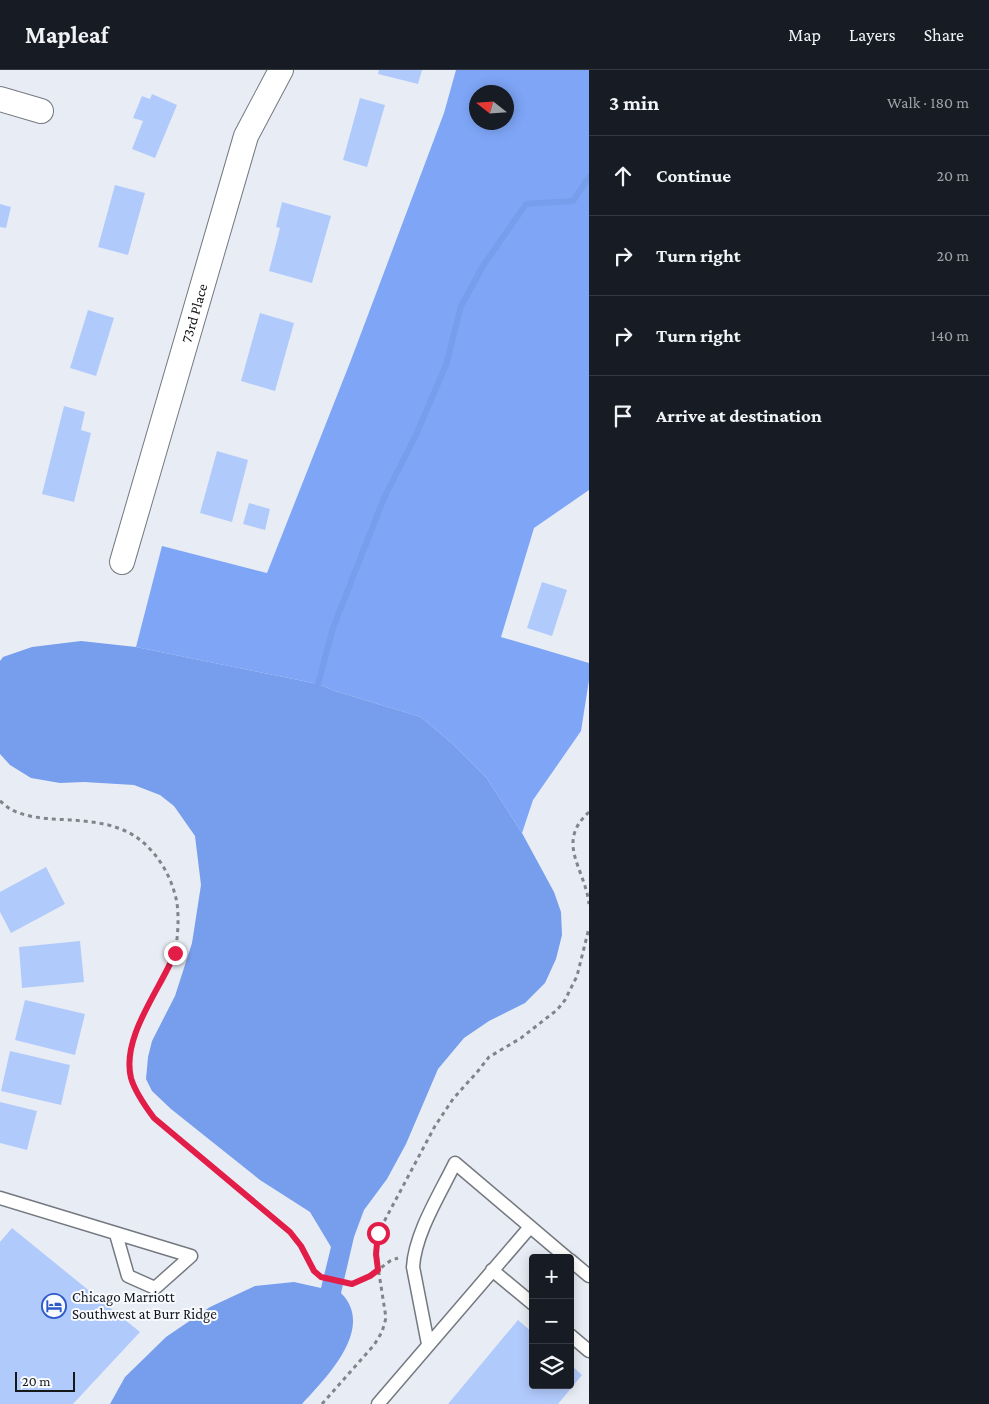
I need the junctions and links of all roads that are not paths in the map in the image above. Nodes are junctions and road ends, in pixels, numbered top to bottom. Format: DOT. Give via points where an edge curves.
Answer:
graph roads {
  1 [pos="281,70"];
  2 [pos="0,99"];
  3 [pos="41,110"];
  4 [pos="122,562"];
  5 [pos="0,1198"];
  6 [pos="530,1227"];
  7 [pos="116,1234"];
  8 [pos="562,1254"];
  9 [pos="574,1263"];
  10 [pos="492,1270"];
  11 [pos="589,1276"];
  12 [pos="529,1301"];
  13 [pos="574,1338"];
  14 [pos="428,1344"];
  15 [pos="589,1351"];
  16 [pos="378,1404"];
  1 -- 4 [label="street, 73rd Place" via="246,136"];
  2 -- 3 [label="street"];
  5 -- 7 [label="lane"];
  6 -- 8 [label="lane"];
  6 -- 10 [label="lane"];
  6 -- 14 [label="lane" via="455,1163 418,1238 413,1256 412,1267"];
  7 -- 7 [label="lane" via="128,1276 155,1288 191,1256"];
  9 -- 11 [label="lane"];
  10 -- 12 [label="lane"];
  10 -- 14 [label="lane"];
  13 -- 15 [label="lane"];
  14 -- 16 [label="lane"];
}
